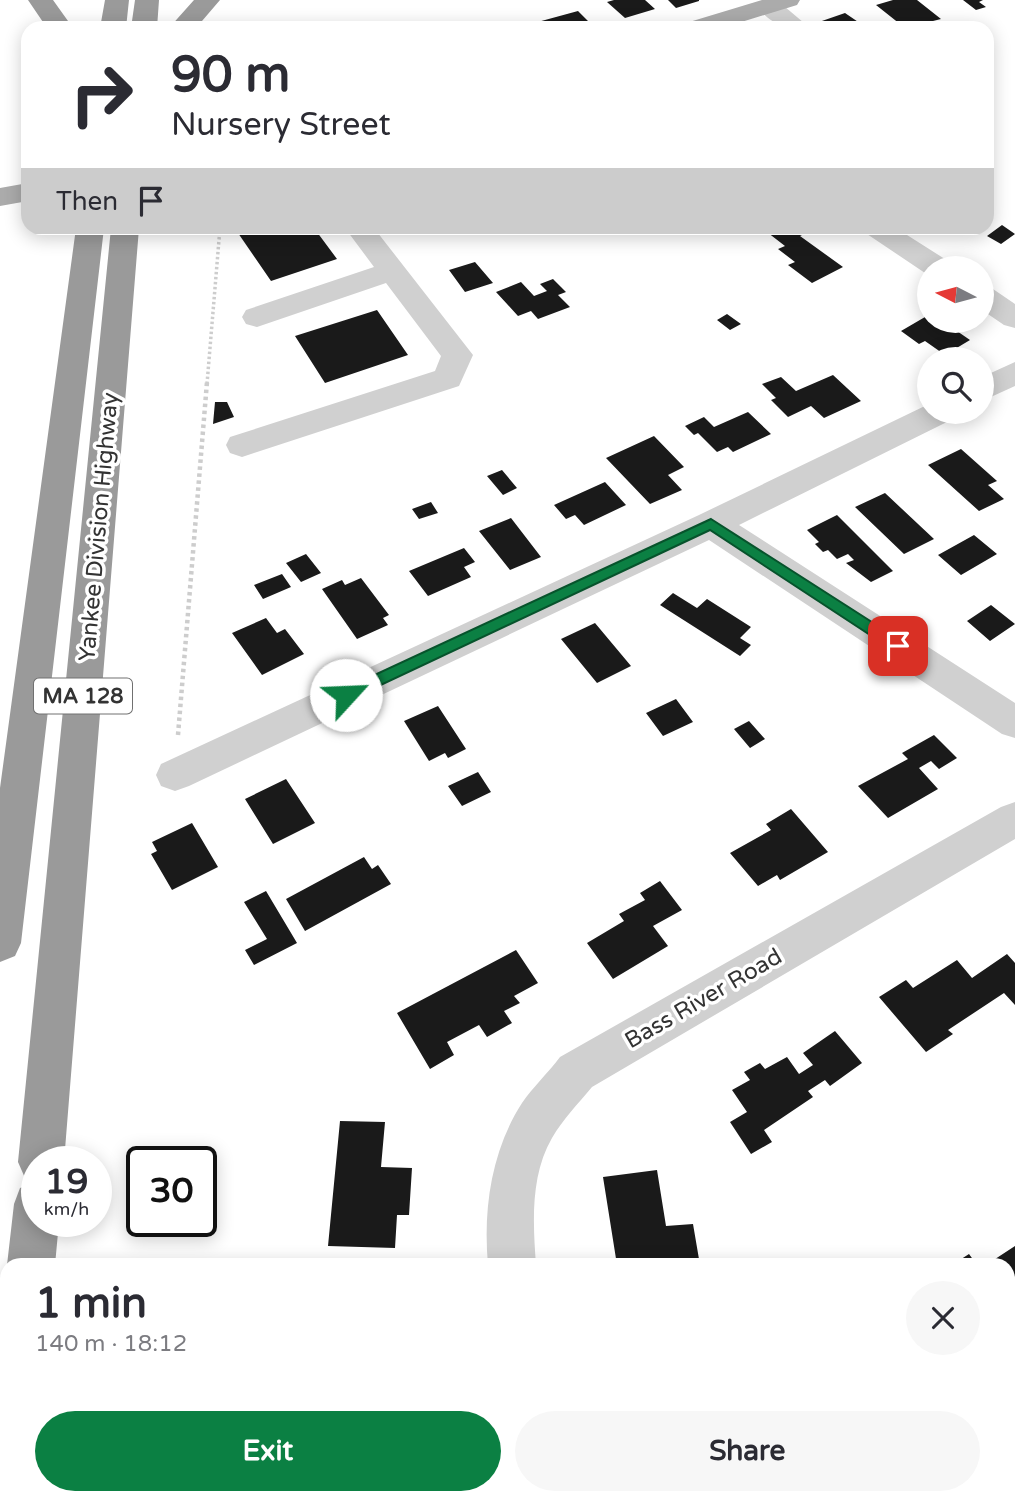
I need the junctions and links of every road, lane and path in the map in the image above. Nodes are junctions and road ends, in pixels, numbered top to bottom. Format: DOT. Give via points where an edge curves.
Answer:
graph roads {
  1 [pos="40,0"];
  2 [pos="117,0"];
  3 [pos="147,0"];
  4 [pos="208,0"];
  5 [pos="778,3"];
  6 [pos="55,21"];
  7 [pos="114,21"];
  8 [pos="145,21"];
  9 [pos="188,21"];
  10 [pos="725,21"];
  11 [pos="792,21"];
  12 [pos="21,193"];
  13 [pos="0,197"];
  14 [pos="106,235"];
  15 [pos="107,235"];
  16 [pos="219,235"];
  17 [pos="365,235"];
  18 [pos="888,235"];
  19 [pos="920,256"];
  20 [pos="393,271"];
  21 [pos="994,304"];
  22 [pos="257,317"];
  23 [pos="1015,318"];
  24 [pos="1015,373"];
  25 [pos="994,384"];
  26 [pos="917,423"];
  27 [pos="242,445"];
  28 [pos="711,524"];
  29 [pos="1015,723"];
  30 [pos="175,775"];
  31 [pos="1015,819"];
  32 [pos="0,943"];
  33 [pos="42,1146"];
  34 [pos="34,1237"];
  35 [pos="32,1258"];
  36 [pos="511,1258"];
  1 -- 6 [label="highway"];
  2 -- 7 [label="highway"];
  3 -- 8 [label="highway"];
  4 -- 9 [label="highway"];
  5 -- 10 [label="main road"];
  5 -- 11 [label="street"];
  12 -- 13 [label="main road"];
  14 -- 32 [label="highway, Yankee Division Highway / MA 128"];
  15 -- 33 [label="highway, Yankee Division Highway / MA 128"];
  16 -- 30 [label="path"];
  17 -- 20 [label="street"];
  18 -- 19 [label="street"];
  20 -- 22 [label="street"];
  20 -- 27 [label="street" via="457,355 448,378"];
  21 -- 23 [label="street"];
  24 -- 25 [label="street"];
  26 -- 28 [label="street"];
  28 -- 29 [label="street"];
  28 -- 30 [label="street"];
  31 -- 36 [label="street, Bass River Road" via="576,1072 533,1127 515,1174 508,1233"];
  34 -- 35 [label="highway"];
}
